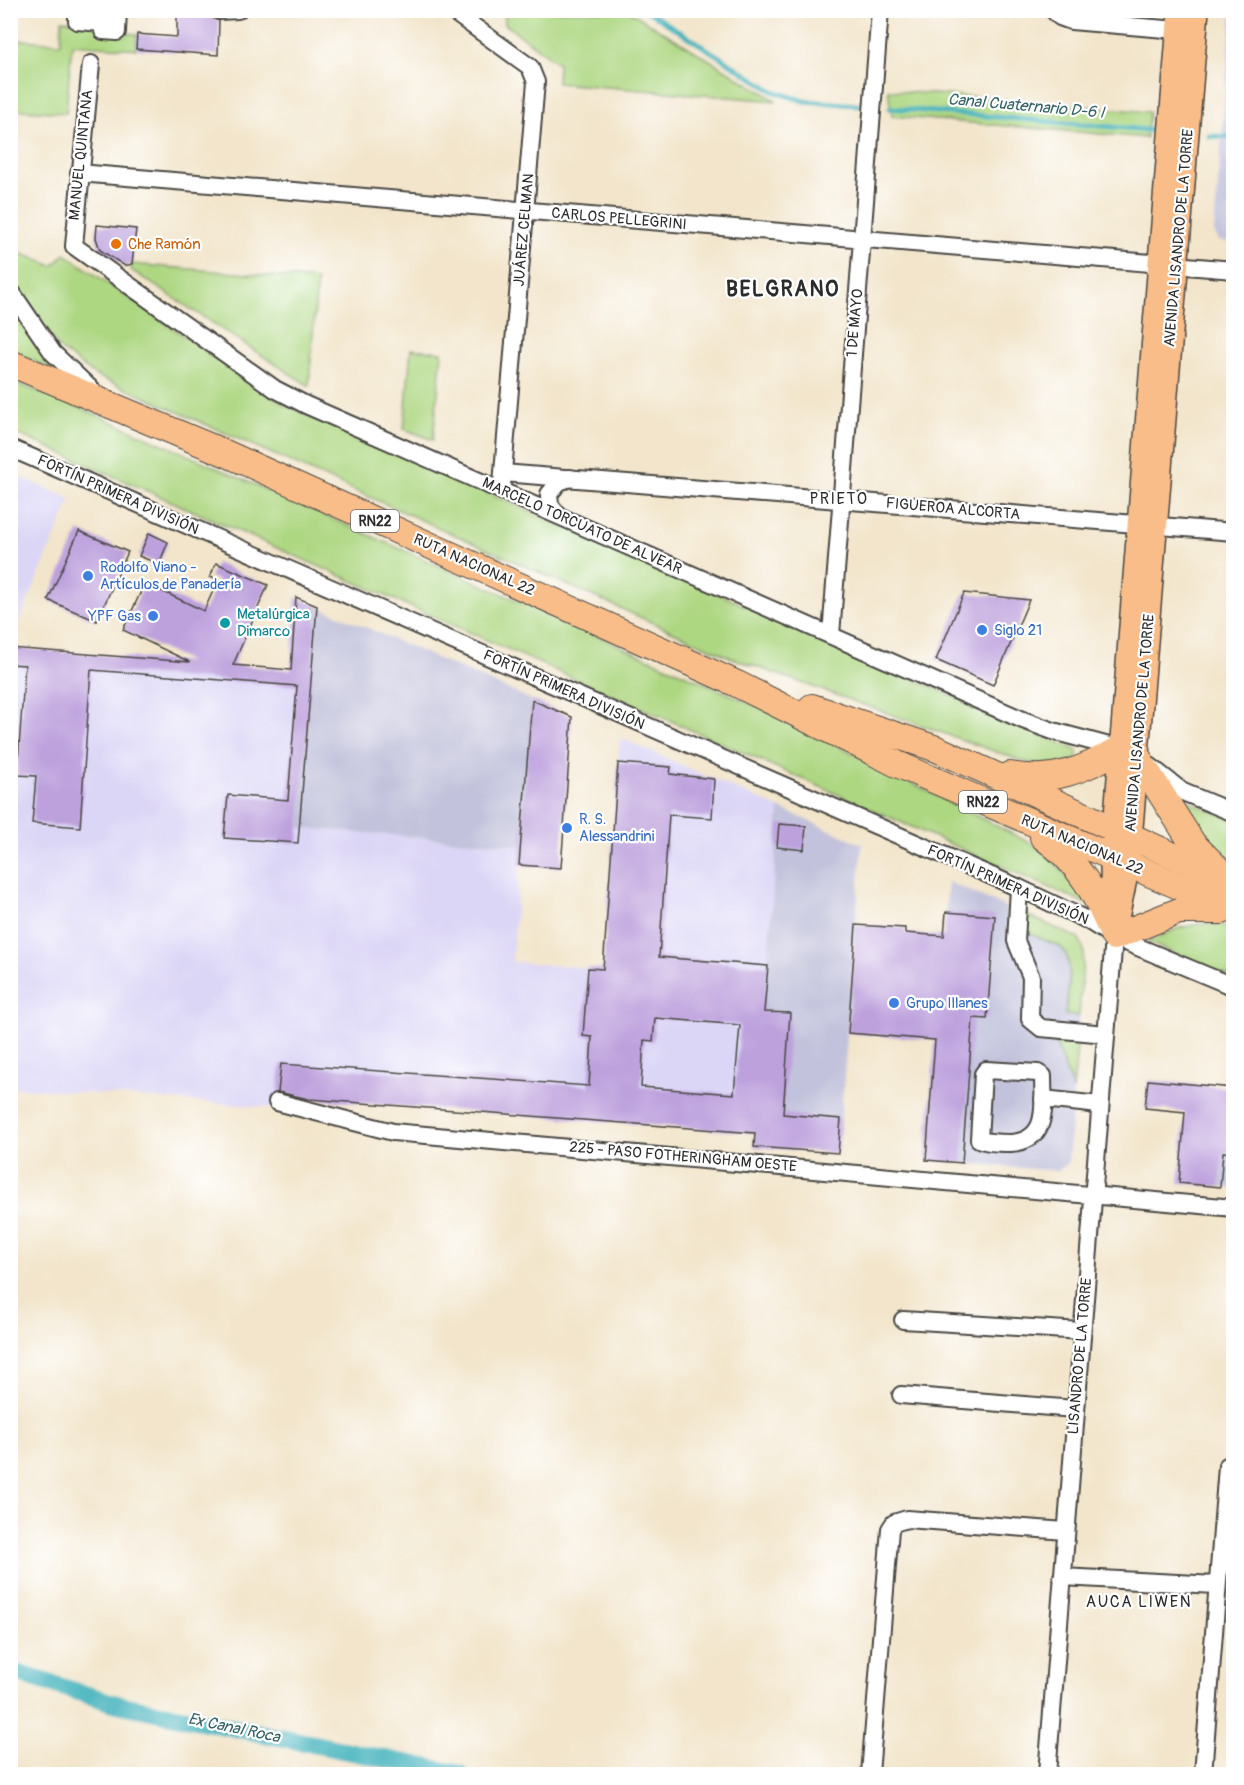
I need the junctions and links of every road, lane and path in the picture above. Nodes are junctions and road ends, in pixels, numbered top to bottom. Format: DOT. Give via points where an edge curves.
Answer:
graph roads {
  1 [pos="77,10"];
  2 [pos="118,10"];
  3 [pos="238,10"];
  4 [pos="451,10"];
  5 [pos="879,10"];
  6 [pos="1053,10"];
  7 [pos="219,11"];
  8 [pos="1188,21"];
  9 [pos="91,64"];
  10 [pos="80,173"];
  11 [pos="526,211"];
  12 [pos="861,239"];
  13 [pos="74,246"];
  14 [pos="1168,265"];
  15 [pos="1233,270"];
  16 [pos="10,290"];
  17 [pos="10,363"];
  18 [pos="108,403"];
  19 [pos="10,448"];
  20 [pos="503,473"];
  21 [pos="570,478"];
  22 [pos="501,491"];
  23 [pos="840,500"];
  24 [pos="558,515"];
  25 [pos="1147,524"];
  26 [pos="1233,532"];
  27 [pos="831,635"];
  28 [pos="737,684"];
  29 [pos="1129,753"];
  30 [pos="989,772"];
  31 [pos="1003,810"];
  32 [pos="1233,813"];
  33 [pos="1122,834"];
  34 [pos="1120,861"];
  35 [pos="1233,882"];
  36 [pos="1019,888"];
  37 [pos="1233,911"];
  38 [pos="1114,937"];
  39 [pos="1233,987"];
  40 [pos="1106,1034"];
  41 [pos="1042,1099"];
  42 [pos="277,1102"];
  43 [pos="1100,1105"];
  44 [pos="1093,1194"];
  45 [pos="1233,1208"];
  46 [pos="903,1320"];
  47 [pos="1082,1331"];
  48 [pos="901,1395"];
  49 [pos="1075,1409"];
  50 [pos="1227,1466"];
  51 [pos="1066,1531"];
  52 [pos="1227,1554"];
  53 [pos="1062,1577"];
  54 [pos="1216,1586"];
  55 [pos="870,1774"];
  56 [pos="1047,1774"];
  57 [pos="1203,1774"];
  1 -- 2 [label="street" via="76,21 103,23 103,31 117,32"];
  3 -- 7 [label="street"];
  4 -- 11 [label="street, JUÁREZ CELMAN" via="534,73"];
  5 -- 12 [label="street, 1 DE MAYO"];
  6 -- 8 [label="street" via="1060,18 1071,21"];
  8 -- 14 [label="main road, AVENIDA LISANDRO DE LA TORRE"];
  9 -- 10 [label="street, MANUEL QUINTANA"];
  10 -- 11 [label="street, CARLOS PELLEGRINI"];
  10 -- 13 [label="street, MANUEL QUINTANA"];
  11 -- 12 [label="street, CARLOS PELLEGRINI"];
  11 -- 20 [label="street, JUÁREZ CELMAN"];
  12 -- 14 [label="street, CARLOS PELLEGRINI"];
  12 -- 23 [label="street, 1 DE MAYO"];
  13 -- 22 [label="street, MARCELO TORCUATO DE ALVEAR" via="285,395"];
  14 -- 15 [label="street, CARLOS PELLEGRINI"];
  14 -- 25 [label="main road, AVENIDA LISANDRO DE LA TORRE"];
  16 -- 18 [label="street" via="63,363"];
  17 -- 18 [label="highway, RUTA NACIONAL 22 / RN22"];
  18 -- 28 [label="highway, RUTA NACIONAL 22 / RN22"];
  19 -- 36 [label="street, FORTÍN PRIMERA DIVISIÓN"];
  20 -- 21 [label="street, FIGUEROA ALCORTA"];
  20 -- 22 [label="street, JUÁREZ CELMAN"];
  21 -- 23 [label="street, FIGUEROA ALCORTA"];
  21 -- 24 [label="street" via="559,482 549,494 550,505"];
  22 -- 24 [label="street, MARCELO TORCUATO DE ALVEAR"];
  23 -- 25 [label="street, FIGUEROA ALCORTA"];
  23 -- 27 [label="street, 1 DE MAYO"];
  24 -- 27 [label="street, MARCELO TORCUATO DE ALVEAR"];
  25 -- 26 [label="street, FIGUEROA ALCORTA"];
  25 -- 29 [label="main road, AVENIDA LISANDRO DE LA TORRE"];
  27 -- 29 [label="street, MARCELO TORCUATO DE ALVEAR" via="1033,723"];
  28 -- 30 [label="highway, RUTA NACIONAL 22 / RN22" via="916,740"];
  28 -- 31 [label="highway, RUTA NACIONAL 22 / RN22" via="897,764"];
  29 -- 30 [label="highway" via="1057,777"];
  29 -- 32 [label="street" via="1184,792"];
  29 -- 33 [label="main road, AVENIDA LISANDRO DE LA TORRE"];
  29 -- 35 [label="highway" via="1193,844"];
  30 -- 33 [label="highway, RUTA NACIONAL 22 / RN22"];
  31 -- 34 [label="highway, RUTA NACIONAL 22 / RN22"];
  31 -- 38 [label="highway" via="1046,839 1080,870"];
  33 -- 34 [label="main road, AVENIDA LISANDRO DE LA TORRE"];
  33 -- 35 [label="highway, RUTA NACIONAL 22 / RN22"];
  34 -- 37 [label="highway, RUTA NACIONAL 22 / RN22"];
  34 -- 38 [label="main road, AVENIDA LISANDRO DE LA TORRE" via="1110,885"];
  36 -- 38 [label="street, FORTÍN PRIMERA DIVISIÓN"];
  36 -- 40 [label="street" via="1016,941 1031,978 1032,1023 1041,1029"];
  37 -- 38 [label="highway" via="1179,910"];
  38 -- 39 [label="street, FORTÍN PRIMERA DIVISIÓN"];
  38 -- 40 [label="street, LISANDRO DE LA TORRE"];
  40 -- 43 [label="street, LISANDRO DE LA TORRE"];
  41 -- 41 [label="street" via="1041,1074 986,1071 979,1139 1005,1143 1030,1138 1041,1126"];
  41 -- 43 [label="street"];
  42 -- 44 [label="street, 225 - PASO FOTHERINGHAM OESTE" via="393,1132"];
  43 -- 44 [label="street, LISANDRO DE LA TORRE"];
  44 -- 45 [label="street, 225 - PASO FOTHERINGHAM OESTE"];
  44 -- 47 [label="street, LISANDRO DE LA TORRE"];
  46 -- 47 [label="street"];
  47 -- 49 [label="street, LISANDRO DE LA TORRE"];
  48 -- 49 [label="street"];
  49 -- 51 [label="street, LISANDRO DE LA TORRE"];
  50 -- 52 [label="street"];
  51 -- 53 [label="street, LISANDRO DE LA TORRE"];
  51 -- 55 [label="street" via="908,1519 894,1523 890,1529"];
  52 -- 54 [label="street"];
  53 -- 54 [label="street"];
  53 -- 56 [label="street, LISANDRO DE LA TORRE"];
  54 -- 57 [label="street"];
}
